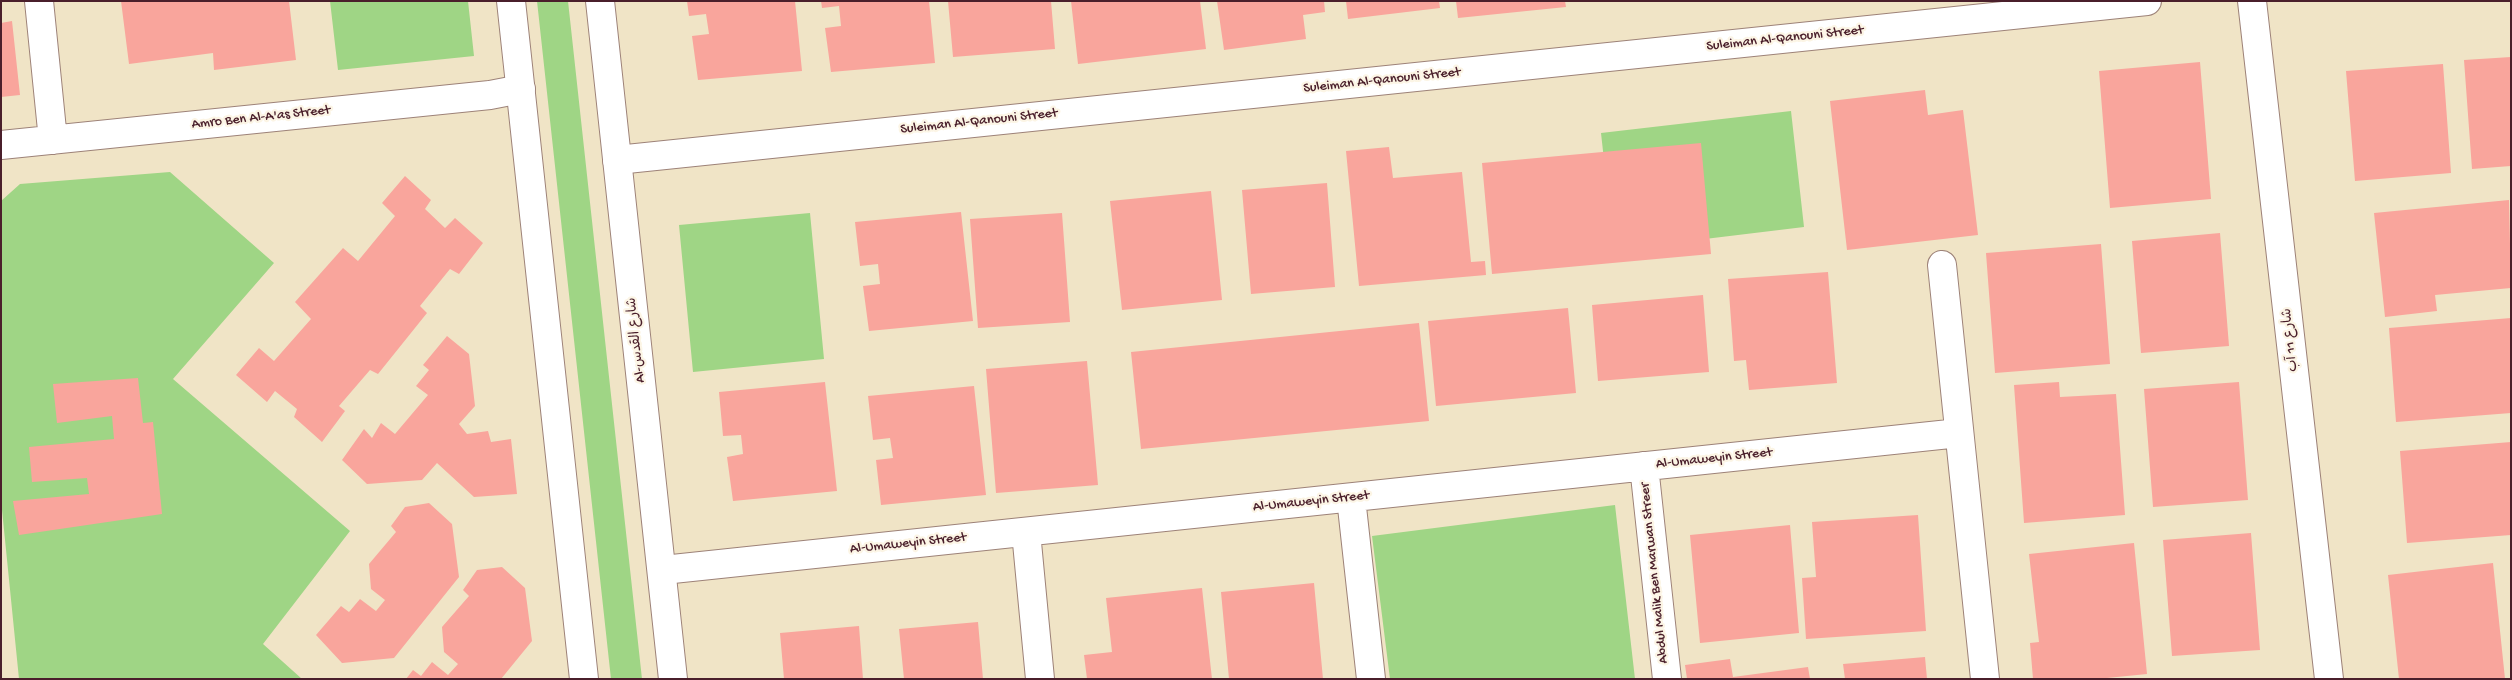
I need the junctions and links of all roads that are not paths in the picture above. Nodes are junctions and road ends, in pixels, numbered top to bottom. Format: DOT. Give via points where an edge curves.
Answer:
graph roads {
  1 [pos="39,1"];
  2 [pos="511,1"];
  3 [pos="600,1"];
  4 [pos="2147,1"];
  5 [pos="2252,1"];
  6 [pos="521,89"];
  7 [pos="53,140"];
  8 [pos="1,146"];
  9 [pos="617,160"];
  10 [pos="1942,265"];
  11 [pos="1959,433"];
  12 [pos="1644,466"];
  13 [pos="1351,498"];
  14 [pos="1026,532"];
  15 [pos="663,570"];
  16 [pos="584,679"];
  17 [pos="673,679"];
  18 [pos="1040,679"];
  19 [pos="1371,679"];
  20 [pos="1667,679"];
  21 [pos="1985,679"];
  22 [pos="2329,679"];
  1 -- 7 [label="street"];
  2 -- 6 [label="street"];
  3 -- 9 [label="street, Al-شارع القدس"];
  4 -- 9 [label="street, Suleiman Al-Qanouni Street"];
  5 -- 22 [label="street, شارع 11 آب"];
  6 -- 7 [label="street, Amro Ben Al-A'as Street" via="490,95"];
  6 -- 16 [label="street"];
  7 -- 8 [label="street, Amro Ben Al-A'as Street"];
  9 -- 15 [label="street, Al-شارع القدس"];
  10 -- 11 [label="street"];
  11 -- 12 [label="street, Al-Umaweyin Street"];
  11 -- 21 [label="street"];
  12 -- 13 [label="street, Al-Umaweyin Street"];
  12 -- 20 [label="street, Abdul Malik Ben Marwan Streer"];
  13 -- 14 [label="street, Al-Umaweyin Street"];
  13 -- 19 [label="street"];
  14 -- 15 [label="street, Al-Umaweyin Street"];
  14 -- 18 [label="street"];
  15 -- 17 [label="street, Al-شارع القدس"];
}
